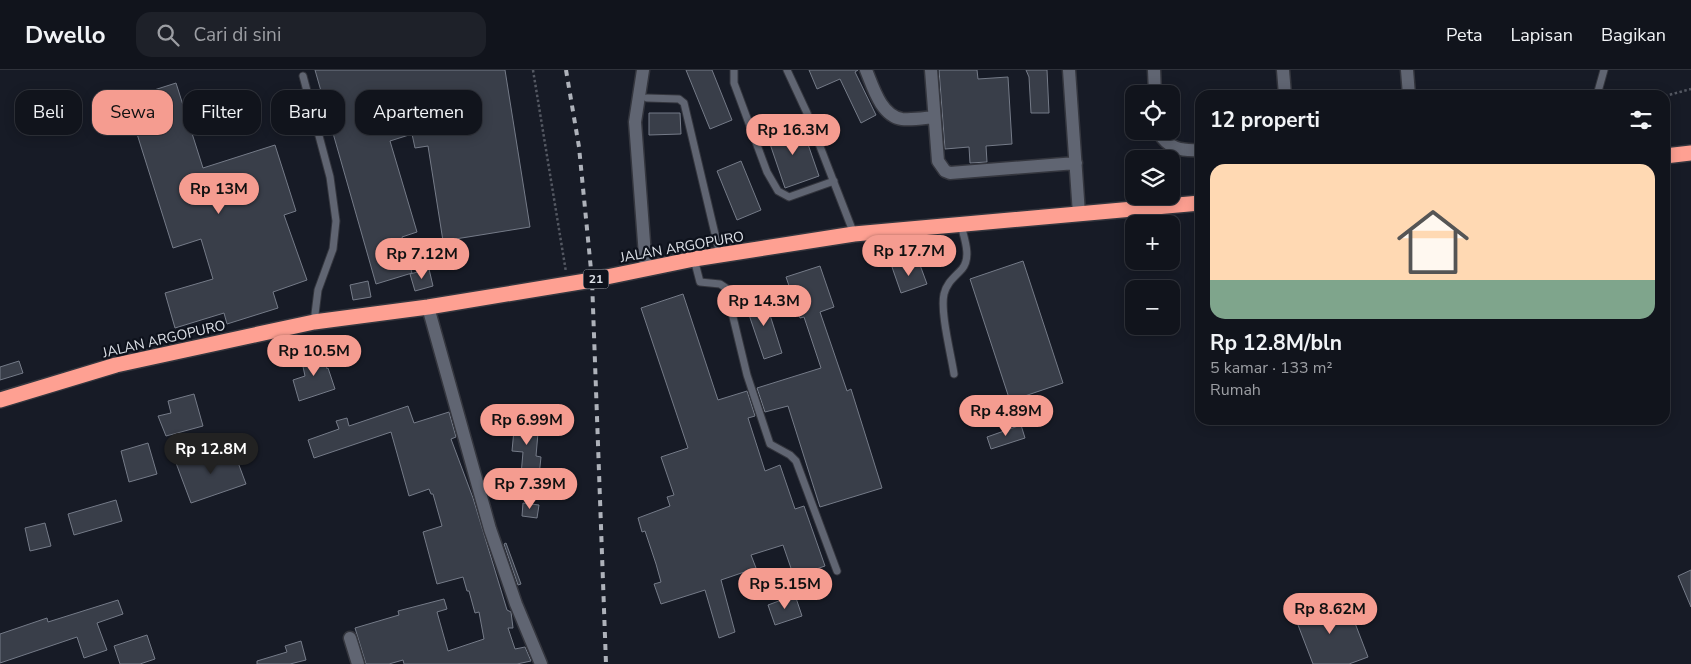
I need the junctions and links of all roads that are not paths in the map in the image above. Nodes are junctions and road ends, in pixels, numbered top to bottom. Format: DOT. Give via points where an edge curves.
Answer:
graph roads {
  1 [pos="643,70"];
  2 [pos="734,70"];
  3 [pos="787,70"];
  4 [pos="866,70"];
  5 [pos="931,70"];
  6 [pos="1069,70"];
  7 [pos="1154,70"];
  8 [pos="1283,70"];
  9 [pos="1407,70"];
  10 [pos="1604,70"];
  11 [pos="303,76"];
  12 [pos="1155,85"];
  13 [pos="1285,90"];
  14 [pos="1408,90"];
  15 [pos="1598,90"];
  16 [pos="647,98"];
  17 [pos="934,117"];
  18 [pos="1163,140"];
  19 [pos="1195,150"];
  20 [pos="1691,153"];
  21 [pos="1670,155"];
  22 [pos="1076,163"];
  23 [pos="834,180"];
  24 [pos="1195,203"];
  25 [pos="1078,214"];
  26 [pos="961,225"];
  27 [pos="854,234"];
  28 [pos="720,255"];
  29 [pos="694,259"];
  30 [pos="646,269"];
  31 [pos="428,307"];
  32 [pos="314,322"];
  33 [pos="954,374"];
  34 [pos="0,400"];
  35 [pos="837,571"];
  36 [pos="350,638"];
  37 [pos="358,664"];
  38 [pos="541,664"];
  1 -- 30 [label="street" via="635,122"];
  2 -- 23 [label="lane" via="734,84 767,172 778,192 789,197"];
  3 -- 23 [label="lane"];
  4 -- 17 [label="street" via="886,110 901,119"];
  5 -- 17 [label="street"];
  6 -- 22 [label="street"];
  7 -- 12 [label="street"];
  8 -- 13 [label="street"];
  9 -- 14 [label="street"];
  10 -- 15 [label="lane"];
  11 -- 32 [label="lane" via="330,177 336,222 333,248 318,290"];
  16 -- 28 [label="lane" via="679,99 684,103"];
  17 -- 22 [label="street" via="938,161 950,173"];
  18 -- 19 [label="street" via="1173,148"];
  20 -- 21 [label="highway"];
  22 -- 25 [label="street"];
  23 -- 27 [label="lane"];
  24 -- 25 [label="highway, JALAN ARGOPURO / 21"];
  25 -- 26 [label="highway, JALAN ARGOPURO / 21"];
  26 -- 27 [label="highway, JALAN ARGOPURO / 21"];
  26 -- 33 [label="lane" via="967,246 966,259 948,284 943,303"];
  27 -- 28 [label="highway, JALAN ARGOPURO / 21"];
  28 -- 29 [label="highway, JALAN ARGOPURO / 21"];
  29 -- 30 [label="highway, JALAN ARGOPURO / 21"];
  29 -- 35 [label="lane" via="700,282 720,284 726,288 770,444 796,461"];
  30 -- 31 [label="highway, JALAN ARGOPURO / 21"];
  31 -- 32 [label="highway, JALAN ARGOPURO / 21"];
  31 -- 38 [label="street" via="490,529"];
  32 -- 34 [label="highway, JALAN ARGOPURO / 21" via="116,365"];
  36 -- 37 [label="street"];
}
